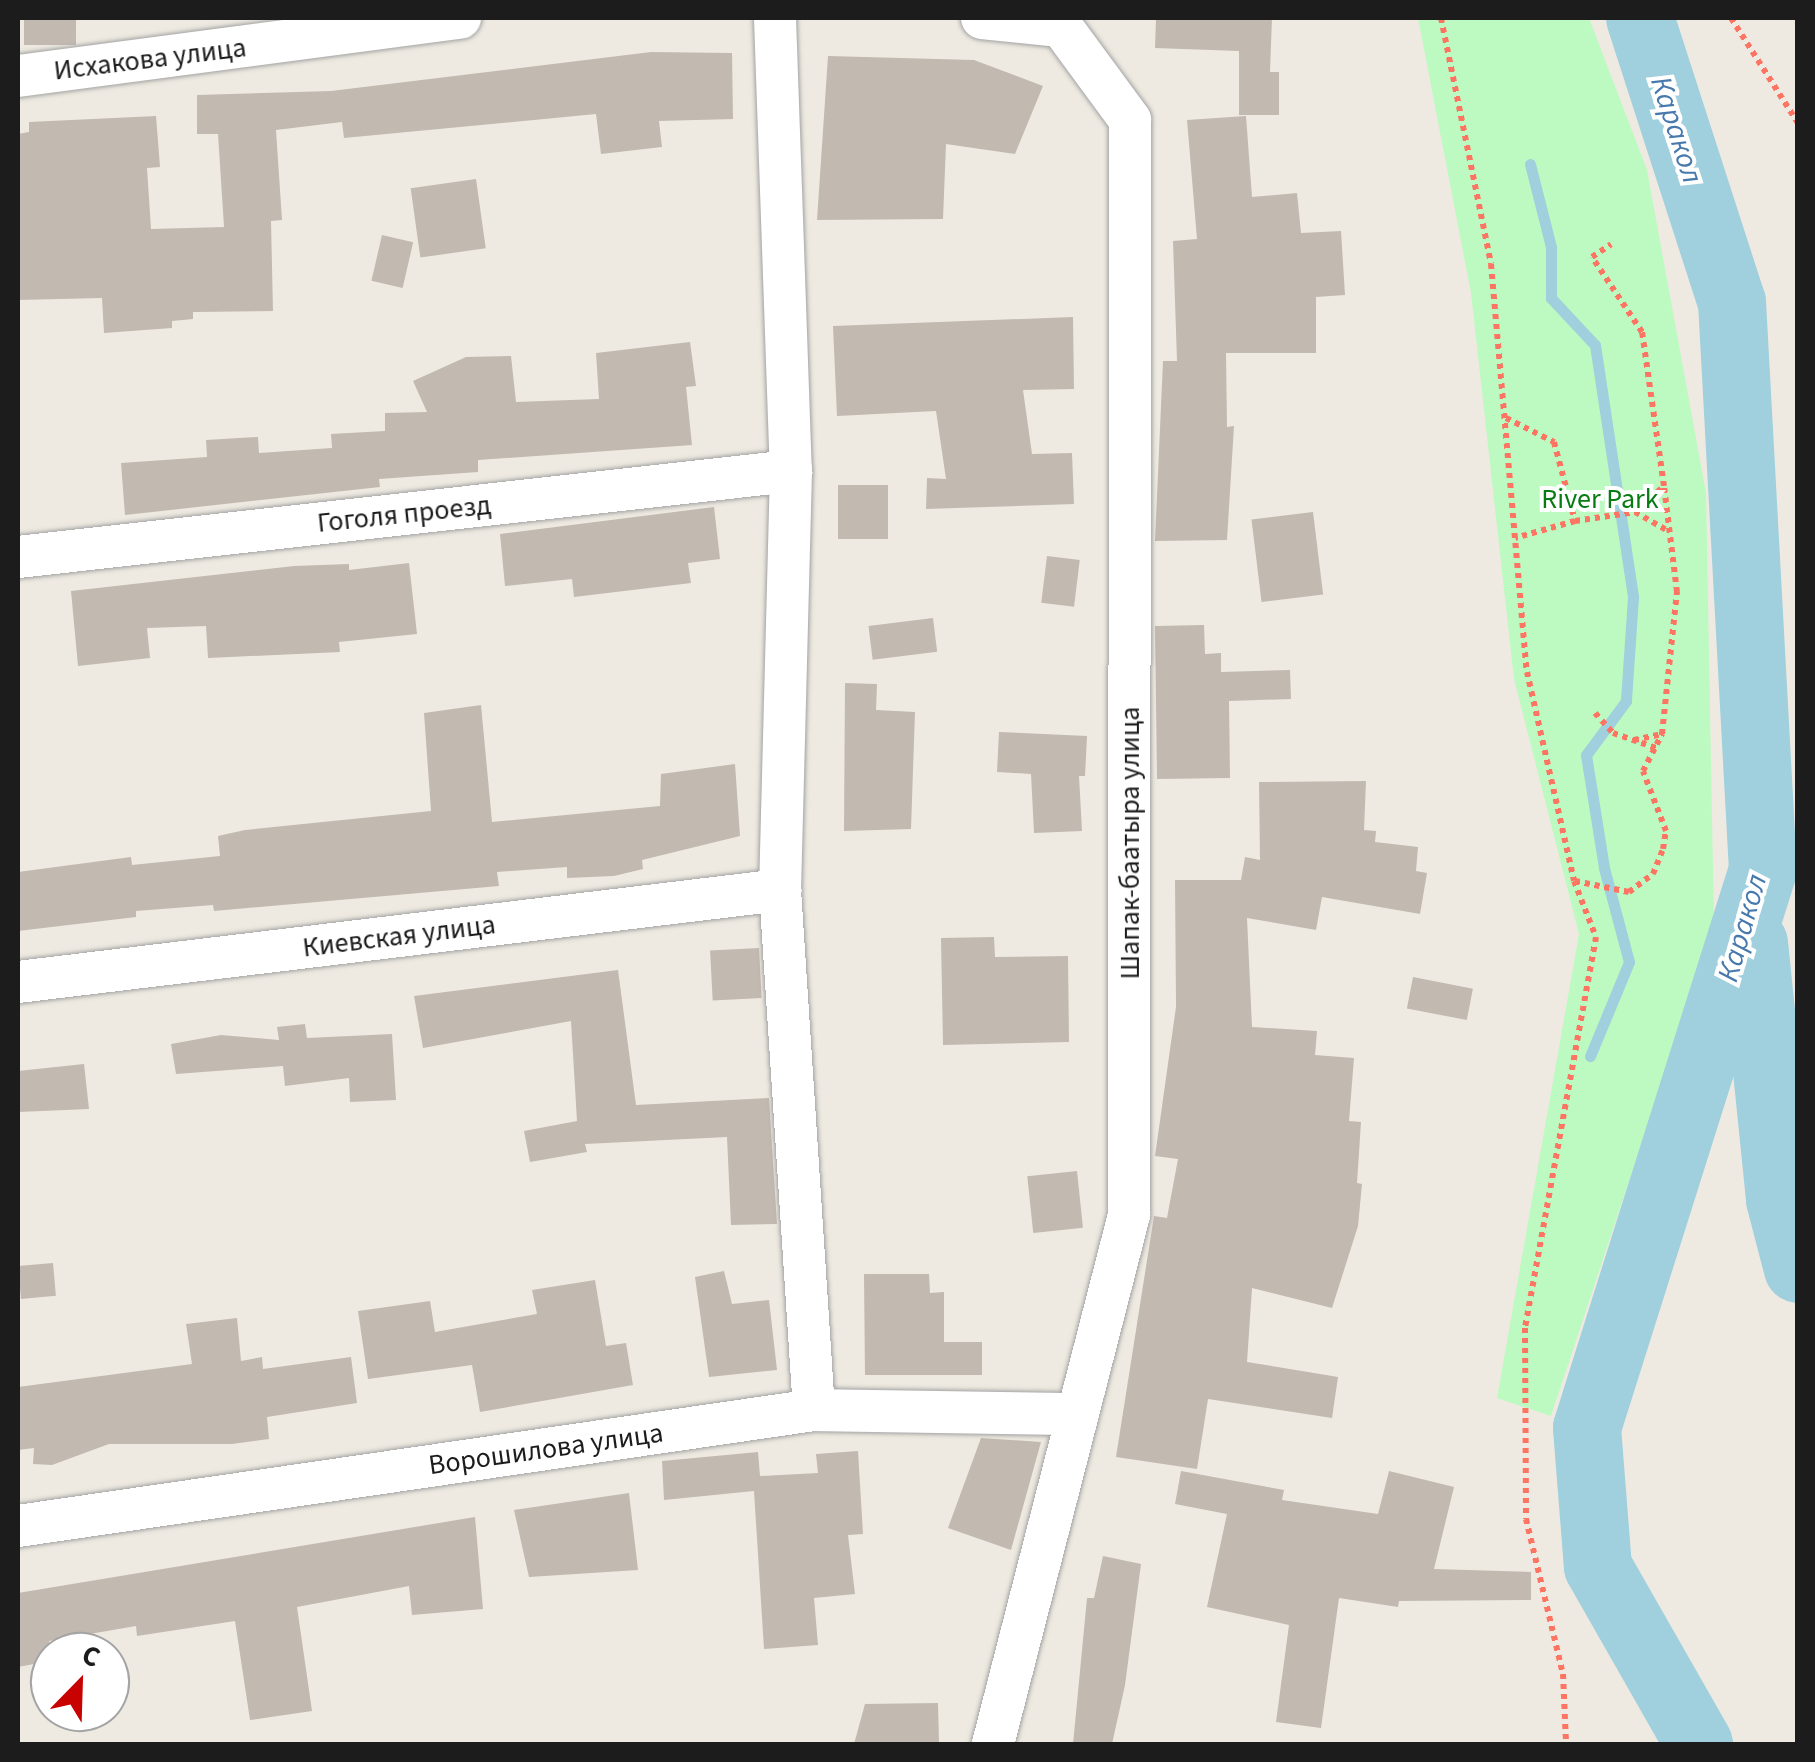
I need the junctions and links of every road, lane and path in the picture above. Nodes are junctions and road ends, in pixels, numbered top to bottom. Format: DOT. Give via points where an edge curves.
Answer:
graph roads {
  1 [pos="460,18"];
  2 [pos="775,18"];
  3 [pos="982,18"];
  4 [pos="1441,18"];
  5 [pos="1730,18"];
  6 [pos="345,26"];
  7 [pos="18,76"];
  8 [pos="1798,122"];
  9 [pos="1611,244"];
  10 [pos="1505,417"];
  11 [pos="791,470"];
  12 [pos="1664,486"];
  13 [pos="1635,512"];
  14 [pos="1575,521"];
  15 [pos="1670,532"];
  16 [pos="1515,538"];
  17 [pos="18,557"];
  18 [pos="1595,713"];
  19 [pos="1662,734"];
  20 [pos="1632,740"];
  21 [pos="1658,749"];
  22 [pos="1574,881"];
  23 [pos="780,890"];
  24 [pos="18,982"];
  25 [pos="814,1410"];
  26 [pos="1078,1414"];
  27 [pos="18,1526"];
  28 [pos="993,1744"];
  29 [pos="1566,1744"];
  1 -- 6 [label="street, Исхакова улица"];
  2 -- 11 [label="street"];
  3 -- 26 [label="street, Шапак-баатыра улица" via="1061,26 1130,120 1129,1215"];
  4 -- 10 [label="path" via="1492,264"];
  5 -- 8 [label="path"];
  6 -- 7 [label="street, Исхакова улица"];
  9 -- 12 [label="path" via="1592,258 1642,332"];
  10 -- 14 [label="path" via="1554,442"];
  10 -- 16 [label="path"];
  11 -- 17 [label="street, Гоголя проезд"];
  11 -- 23 [label="street"];
  12 -- 13 [label="path"];
  12 -- 15 [label="path"];
  13 -- 14 [label="path"];
  13 -- 15 [label="path"];
  14 -- 16 [label="path"];
  15 -- 19 [label="path" via="1677,592"];
  16 -- 22 [label="path" via="1527,672"];
  18 -- 20 [label="path" via="1613,733"];
  19 -- 20 [label="path"];
  19 -- 21 [label="path"];
  20 -- 21 [label="path"];
  21 -- 22 [label="path" via="1643,771 1666,831 1653,874 1629,892 1598,891"];
  22 -- 29 [label="path" via="1596,937 1525,1328 1526,1519 1563,1674"];
  23 -- 24 [label="street, Киевская улица"];
  23 -- 25 [label="street"];
  25 -- 26 [label="street, Ворошилова улица"];
  25 -- 27 [label="street, Ворошилова улица"];
  26 -- 28 [label="street, Шапак-баатыра улица"];
}
